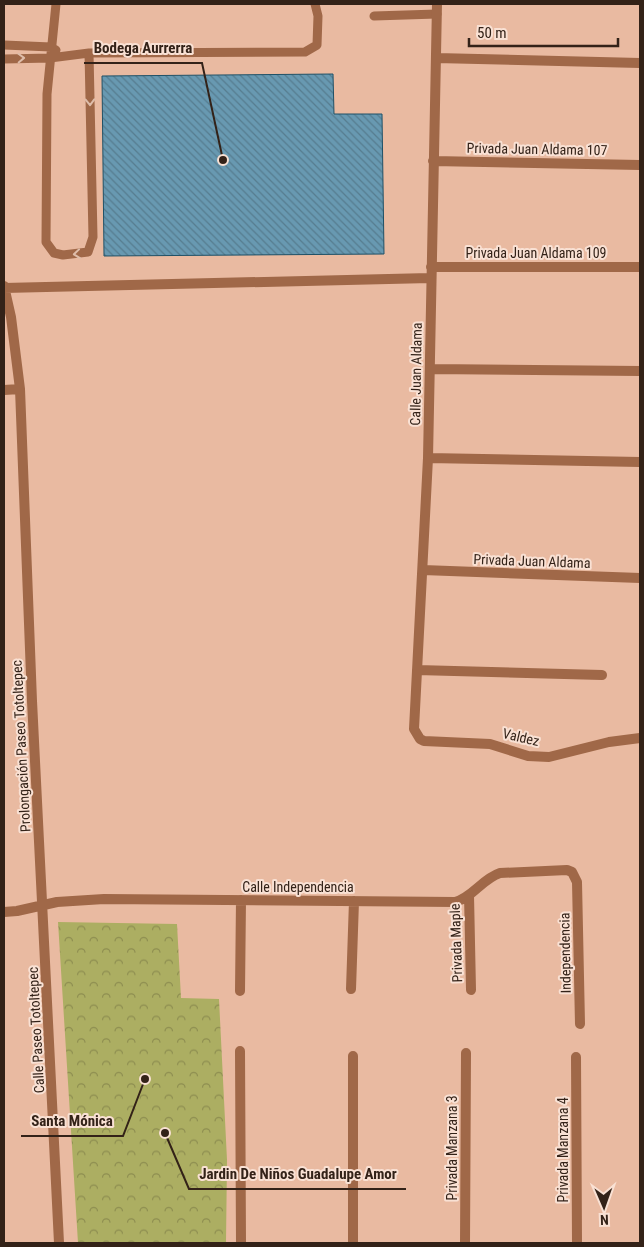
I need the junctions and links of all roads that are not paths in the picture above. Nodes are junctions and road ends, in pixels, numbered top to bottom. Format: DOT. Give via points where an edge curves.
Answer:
graph roads {
  1 [pos="56,4"];
  2 [pos="315,4"];
  3 [pos="437,9"];
  4 [pos="374,16"];
  5 [pos="4,45"];
  6 [pos="51,47"];
  7 [pos="89,54"];
  8 [pos="65,55"];
  9 [pos="50,58"];
  10 [pos="436,58"];
  11 [pos="4,59"];
  12 [pos="640,63"];
  13 [pos="433,161"];
  14 [pos="640,165"];
  15 [pos="431,267"];
  16 [pos="640,267"];
  17 [pos="430,278"];
  18 [pos="4,287"];
  19 [pos="430,369"];
  20 [pos="640,371"];
  21 [pos="20,389"];
  22 [pos="4,390"];
  23 [pos="428,458"];
  24 [pos="640,462"];
  25 [pos="423,570"];
  26 [pos="640,578"];
  27 [pos="417,670"];
  28 [pos="602,675"];
  29 [pos="640,738"];
  30 [pos="424,741"];
  31 [pos="576,882"];
  32 [pos="469,895"];
  33 [pos="241,900"];
  34 [pos="354,901"];
  35 [pos="44,905"];
  36 [pos="4,912"];
  37 [pos="351,989"];
  38 [pos="471,990"];
  39 [pos="240,991"];
  40 [pos="580,1024"];
  41 [pos="240,1051"];
  42 [pos="466,1053"];
  43 [pos="353,1056"];
  44 [pos="576,1057"];
  45 [pos="59,1243"];
  46 [pos="241,1243"];
  47 [pos="353,1243"];
  48 [pos="465,1243"];
  49 [pos="578,1243"];
  1 -- 6 [label="lane"];
  2 -- 7 [label="lane" via="317,45 306,52"];
  3 -- 4 [label="lane"];
  3 -- 10 [label="street, Calle Juan Aldama"];
  5 -- 6 [label="lane"];
  6 -- 8 [label="lane"];
  6 -- 9 [label="lane"];
  7 -- 8 [label="lane"];
  7 -- 9 [label="lane, one-way" via="93,237 91,248 84,254 54,253 46,242"];
  8 -- 9 [label="lane"];
  11 -- 9 [label="lane, one-way"];
  10 -- 12 [label="street"];
  10 -- 13 [label="street, Calle Juan Aldama"];
  13 -- 14 [label="street, Privada Juan Aldama 107"];
  13 -- 15 [label="street, Calle Juan Aldama"];
  15 -- 16 [label="street, Privada Juan Aldama 109"];
  15 -- 17 [label="street, Calle Juan Aldama"];
  17 -- 18 [label="street"];
  17 -- 19 [label="street, Calle Juan Aldama"];
  18 -- 21 [label="street, Prolongación Paseo Totoltepec"];
  19 -- 20 [label="street"];
  19 -- 23 [label="street, Calle Juan Aldama"];
  21 -- 22 [label="street"];
  21 -- 35 [label="street, Prolongación Paseo Totoltepec"];
  23 -- 24 [label="street"];
  23 -- 25 [label="street, Calle Juan Aldama"];
  25 -- 26 [label="street, Privada Juan Aldama"];
  25 -- 27 [label="street, Calle Juan Aldama"];
  27 -- 28 [label="street"];
  27 -- 30 [label="street, Calle Juan Aldama" via="414,729"];
  29 -- 30 [label="street, Valdez" via="548,757 528,756 490,744"];
  31 -- 32 [label="street, Calle Independencia" via="572,872 567,870 500,873 490,877"];
  31 -- 40 [label="street, Independencia"];
  32 -- 34 [label="street, Calle Independencia" via="455,902"];
  32 -- 38 [label="street, Privada Maple"];
  33 -- 34 [label="street, Calle Independencia"];
  33 -- 35 [label="street, Calle Independencia" via="104,899"];
  33 -- 39 [label="street"];
  34 -- 37 [label="street"];
  35 -- 36 [label="street, Calle Independencia"];
  35 -- 45 [label="street, Calle Paseo Totoltepec"];
  41 -- 46 [label="street"];
  42 -- 48 [label="street, Privada Manzana 3"];
  43 -- 47 [label="street"];
  44 -- 49 [label="street, Privada Manzana 4"];
}
